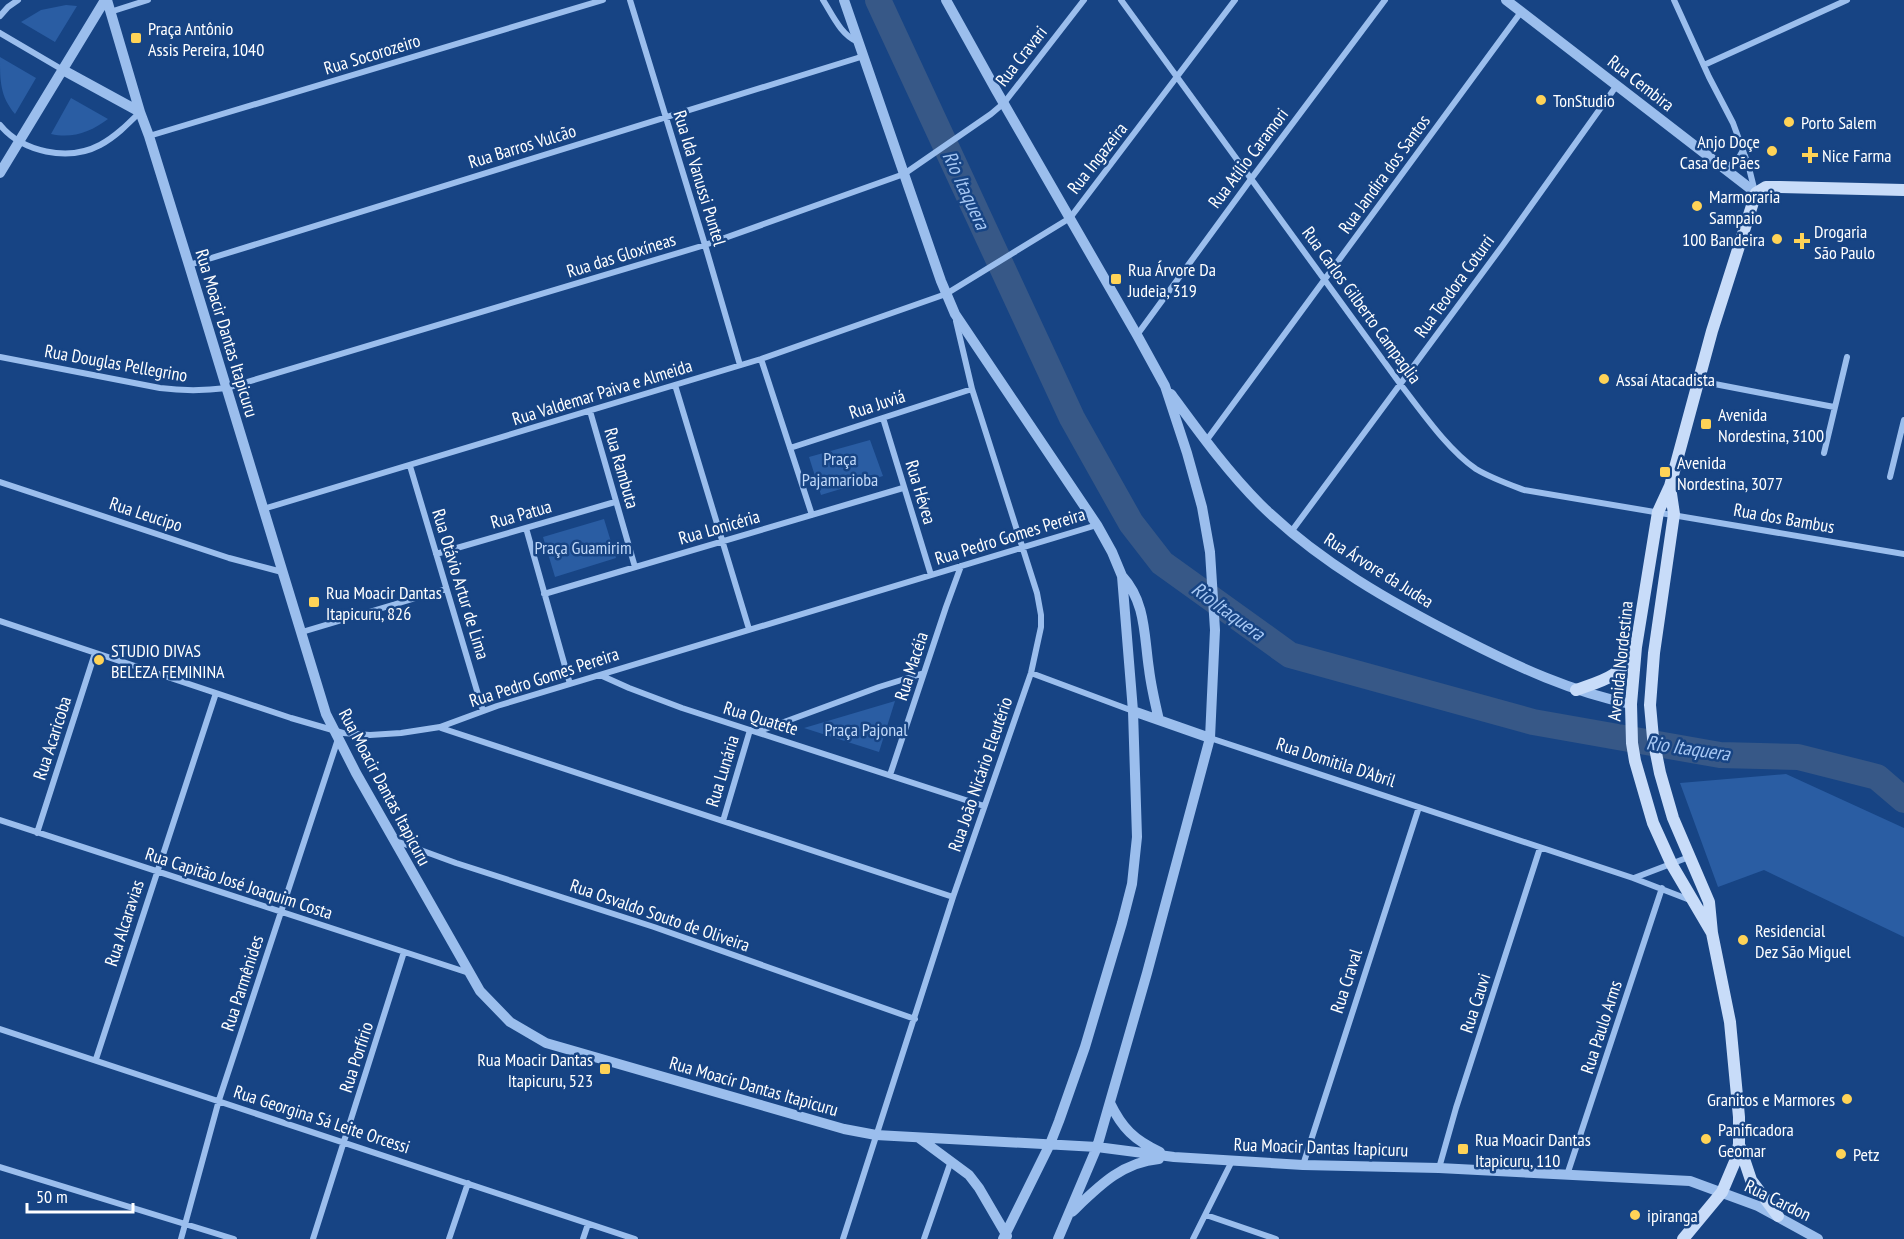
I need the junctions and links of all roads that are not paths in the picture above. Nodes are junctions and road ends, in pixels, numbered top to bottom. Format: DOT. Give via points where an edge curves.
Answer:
graph roads {
  1 [pos="18,0"];
  2 [pos="106,0"];
  3 [pos="148,0"];
  4 [pos="603,0"];
  5 [pos="630,0"];
  6 [pos="823,0"];
  7 [pos="844,0"];
  8 [pos="946,0"];
  9 [pos="1084,0"];
  10 [pos="1121,0"];
  11 [pos="1235,0"];
  12 [pos="1385,0"];
  13 [pos="1506,0"];
  14 [pos="1674,0"];
  15 [pos="1847,0"];
  16 [pos="110,12"];
  17 [pos="1521,12"];
  18 [pos="0,16"];
  19 [pos="0,33"];
  20 [pos="859,43"];
  21 [pos="864,56"];
  22 [pos="1704,65"];
  23 [pos="63,70"];
  24 [pos="1178,77"];
  25 [pos="1617,85"];
  26 [pos="1004,103"];
  27 [pos="140,112"];
  28 [pos="665,118"];
  29 [pos="0,125"];
  30 [pos="149,136"];
  31 [pos="19,142"];
  32 [pos="1743,150"];
  33 [pos="1724,168"];
  34 [pos="0,173"];
  35 [pos="904,174"];
  36 [pos="1251,179"];
  37 [pos="1904,190"];
  38 [pos="1756,193"];
  39 [pos="1070,218"];
  40 [pos="705,245"];
  41 [pos="189,265"];
  42 [pos="1324,280"];
  43 [pos="946,294"];
  44 [pos="955,314"];
  45 [pos="1137,335"];
  46 [pos="0,357"];
  47 [pos="1847,357"];
  48 [pos="761,359"];
  49 [pos="740,364"];
  50 [pos="1698,381"];
  51 [pos="675,385"];
  52 [pos="1401,385"];
  53 [pos="1165,386"];
  54 [pos="226,388"];
  55 [pos="972,389"];
  56 [pos="1834,407"];
  57 [pos="590,411"];
  58 [pos="883,418"];
  59 [pos="1904,420"];
  60 [pos="1206,441"];
  61 [pos="790,448"];
  62 [pos="1824,453"];
  63 [pos="410,466"];
  64 [pos="1890,477"];
  65 [pos="0,482"];
  66 [pos="1670,486"];
  67 [pos="903,488"];
  68 [pos="615,502"];
  69 [pos="263,509"];
  70 [pos="1658,512"];
  71 [pos="1674,514"];
  72 [pos="812,515"];
  73 [pos="1097,525"];
  74 [pos="526,528"];
  75 [pos="1291,532"];
  76 [pos="723,542"];
  77 [pos="1023,547"];
  78 [pos="436,554"];
  79 [pos="1904,554"];
  80 [pos="961,566"];
  81 [pos="635,567"];
  82 [pos="283,572"];
  83 [pos="931,575"];
  84 [pos="1122,576"];
  85 [pos="446,589"];
  86 [pos="544,594"];
  87 [pos="0,621"];
  88 [pos="749,629"];
  89 [pos="302,632"];
  90 [pos="1636,646"];
  91 [pos="95,653"];
  92 [pos="924,673"];
  93 [pos="1031,674"];
  94 [pos="600,675"];
  95 [pos="570,684"];
  96 [pos="1576,690"];
  97 [pos="216,693"];
  98 [pos="1631,704"];
  99 [pos="483,711"];
  100 [pos="1133,711"];
  101 [pos="1652,719"];
  102 [pos="1159,720"];
  103 [pos="440,727"];
  104 [pos="753,731"];
  105 [pos="336,735"];
  106 [pos="1210,738"];
  107 [pos="890,775"];
  108 [pos="984,806"];
  109 [pos="1419,807"];
  110 [pos="0,820"];
  111 [pos="723,821"];
  112 [pos="37,833"];
  113 [pos="395,841"];
  114 [pos="1540,848"];
  115 [pos="1689,857"];
  116 [pos="1672,865"];
  117 [pos="156,872"];
  118 [pos="1633,878"];
  119 [pos="1662,888"];
  120 [pos="953,897"];
  121 [pos="1694,902"];
  122 [pos="281,912"];
  123 [pos="1712,933"];
  124 [pos="404,952"];
  125 [pos="469,973"];
  126 [pos="915,1018"];
  127 [pos="0,1029"];
  128 [pos="96,1059"];
  129 [pos="219,1100"];
  130 [pos="1110,1103"];
  131 [pos="876,1135"];
  132 [pos="919,1138"];
  133 [pos="344,1142"];
  134 [pos="1050,1144"];
  135 [pos="1739,1144"];
  136 [pos="1097,1147"];
  137 [pos="1174,1157"];
  138 [pos="951,1161"];
  139 [pos="1232,1161"];
  140 [pos="1303,1165"];
  141 [pos="0,1167"];
  142 [pos="1439,1168"];
  143 [pos="1567,1175"];
  144 [pos="468,1183"];
  145 [pos="1722,1192"];
  146 [pos="1070,1214"];
  147 [pos="1206,1215"];
  148 [pos="1778,1216"];
  149 [pos="588,1224"];
  150 [pos="186,1225"];
  151 [pos="1005,1237"];
  152 [pos="181,1239"];
  153 [pos="234,1239"];
  154 [pos="313,1239"];
  155 [pos="449,1239"];
  156 [pos="583,1239"];
  157 [pos="634,1239"];
  158 [pos="843,1239"];
  159 [pos="924,1239"];
  160 [pos="1058,1239"];
  161 [pos="1193,1239"];
  162 [pos="1276,1239"];
  163 [pos="1683,1239"];
  164 [pos="1819,1239"];
  1 -- 18 [label="street"];
  2 -- 16 [label="street, Rua Moacir Dantas Itapicuru"];
  2 -- 23 [label="street"];
  3 -- 16 [label="street"];
  4 -- 30 [label="street, Rua Socorozeiro"];
  5 -- 28 [label="street, Rua Ida Vanussi Puntel"];
  6 -- 20 [label="street" via="840,28"];
  7 -- 20 [label="street"];
  8 -- 26 [label="street"];
  9 -- 26 [label="street, Rua Cravari"];
  10 -- 24 [label="street, Rua Carlos Gilberto Campaglia"];
  11 -- 24 [label="street, Rua Ingazeira"];
  12 -- 36 [label="street, Rua Atílio Caramori"];
  13 -- 17 [label="street, Rua Cembira"];
  14 -- 22 [label="street"];
  15 -- 22 [label="street"];
  16 -- 27 [label="street, Rua Moacir Dantas Itapicuru"];
  17 -- 25 [label="street, Rua Cembira"];
  17 -- 42 [label="street, Rua Jandira dos Santos"];
  19 -- 23 [label="street"];
  20 -- 21 [label="street"];
  21 -- 28 [label="street, Rua Barros Vulcão"];
  21 -- 35 [label="street"];
  22 -- 32 [label="street"];
  23 -- 27 [label="street"];
  23 -- 31 [label="street"];
  24 -- 36 [label="street, Rua Carlos Gilberto Campaglia"];
  24 -- 39 [label="street, Rua Ingazeira"];
  25 -- 33 [label="street, Rua Cembira"];
  25 -- 52 [label="street, Rua Teodora Coturri"];
  26 -- 35 [label="street, Rua das Gloxíneas"];
  26 -- 39 [label="street"];
  27 -- 30 [label="street, Rua Moacir Dantas Itapicuru"];
  27 -- 31 [label="street" via="98,147 71,154 44,152"];
  28 -- 40 [label="street, Rua Ida Vanussi Puntel"];
  28 -- 41 [label="street, Rua Barros Vulcão"];
  29 -- 31 [label="street"];
  30 -- 41 [label="street, Rua Moacir Dantas Itapicuru"];
  31 -- 34 [label="street"];
  32 -- 33 [label="street" via="1738,160"];
  32 -- 38 [label="street"];
  33 -- 38 [label="street, Rua Cembira"];
  35 -- 40 [label="street, Rua das Gloxíneas"];
  35 -- 43 [label="street"];
  36 -- 42 [label="street, Rua Carlos Gilberto Campaglia"];
  36 -- 45 [label="street, Rua Atílio Caramori"];
  37 -- 38 [label="main road" via="1767,187"];
  38 -- 50 [label="main road, Avenida Nordestina"];
  39 -- 43 [label="street, Rua Ingazeira"];
  39 -- 45 [label="street"];
  40 -- 49 [label="street, Rua Ida Vanussi Puntel"];
  40 -- 54 [label="street, Rua das Gloxíneas"];
  41 -- 54 [label="street, Rua Moacir Dantas Itapicuru"];
  42 -- 52 [label="street, Rua Carlos Gilberto Campaglia"];
  42 -- 60 [label="street, Rua Jandira dos Santos"];
  43 -- 44 [label="street"];
  43 -- 48 [label="street, Rua Valdemar Paiva e Almeida"];
  44 -- 55 [label="street, Rua João Nicário Eleutério"];
  44 -- 73 [label="street"];
  45 -- 53 [label="street"];
  46 -- 54 [label="street, Rua Douglas Pellegrino" via="185,392"];
  47 -- 56 [label="street"];
  48 -- 49 [label="street, Rua Valdemar Paiva e Almeida"];
  48 -- 61 [label="street"];
  49 -- 51 [label="street, Rua Valdemar Paiva e Almeida"];
  50 -- 56 [label="street"];
  50 -- 66 [label="main road, Avenida Nordestina"];
  51 -- 57 [label="street, Rua Valdemar Paiva e Almeida"];
  51 -- 76 [label="street"];
  52 -- 70 [label="street, Rua Carlos Gilberto Campaglia" via="1442,437 1475,468 1491,477 1524,490"];
  52 -- 75 [label="street, Rua Teodora Coturri"];
  53 -- 60 [label="street, Rua Árvore da Judea"];
  53 -- 106 [label="street" via="1202,507 1210,552 1215,630"];
  54 -- 69 [label="street, Rua Moacir Dantas Itapicuru"];
  55 -- 58 [label="street, Rua Juviá"];
  55 -- 77 [label="street, Rua João Nicário Eleutério"];
  56 -- 62 [label="street"];
  57 -- 63 [label="street, Rua Valdemar Paiva e Almeida"];
  57 -- 68 [label="street, Rua Rambuta"];
  58 -- 61 [label="street, Rua Juviá"];
  58 -- 67 [label="street, Rua Hévea"];
  59 -- 64 [label="street"];
  60 -- 75 [label="street, Rua Árvore da Judea" via="1260,504"];
  61 -- 72 [label="street"];
  63 -- 69 [label="street, Rua Valdemar Paiva e Almeida"];
  63 -- 78 [label="street, Rua Otávio Artur de Lima"];
  65 -- 82 [label="street, Rua Leucipo" via="229,558"];
  66 -- 70 [label="main road, Avenida Nordestina"];
  66 -- 71 [label="main road, Avenida Nordestina"];
  67 -- 72 [label="street, Rua Lonicéria"];
  67 -- 83 [label="street, Rua Hévea"];
  68 -- 74 [label="street, Rua Patua"];
  68 -- 81 [label="street, Rua Rambuta"];
  69 -- 82 [label="street, Rua Moacir Dantas Itapicuru"];
  70 -- 71 [label="street, Rua dos Bambus"];
  70 -- 90 [label="main road, Avenida Nordestina"];
  71 -- 79 [label="street, Rua dos Bambus"];
  71 -- 101 [label="main road, Avenida Nordestina" via="1654,652"];
  72 -- 76 [label="street, Rua Lonicéria"];
  73 -- 77 [label="street, Rua Pedro Gomes Pereira"];
  73 -- 84 [label="street"];
  74 -- 78 [label="street, Rua Patua"];
  74 -- 86 [label="street"];
  75 -- 96 [label="street, Rua Árvore da Judea" via="1349,575 1439,627"];
  76 -- 81 [label="street, Rua Lonicéria"];
  76 -- 88 [label="street"];
  77 -- 80 [label="street, Rua Pedro Gomes Pereira"];
  77 -- 93 [label="street, Rua João Nicário Eleutério" via="1041,615"];
  78 -- 85 [label="street, Rua Otávio Artur de Lima"];
  80 -- 83 [label="street, Rua Pedro Gomes Pereira"];
  80 -- 92 [label="street, Rua Macéia"];
  81 -- 86 [label="street, Rua Lonicéria"];
  82 -- 89 [label="street, Rua Moacir Dantas Itapicuru"];
  83 -- 88 [label="street, Rua Pedro Gomes Pereira"];
  84 -- 100 [label="street"];
  84 -- 102 [label="street" via="1134,591 1141,612"];
  85 -- 89 [label="street"];
  85 -- 99 [label="street, Rua Otávio Artur de Lima"];
  86 -- 95 [label="street"];
  87 -- 91 [label="street, Rua Pedro Gomes Pereira"];
  88 -- 94 [label="street, Rua Pedro Gomes Pereira"];
  89 -- 105 [label="street, Rua Moacir Dantas Itapicuru"];
  90 -- 96 [label="main road" via="1629,660 1610,678"];
  90 -- 98 [label="main road, Avenida Nordestina"];
  91 -- 97 [label="street, Rua Pedro Gomes Pereira"];
  91 -- 112 [label="street, Rua Acaricoba"];
  92 -- 104 [label="street"];
  92 -- 107 [label="street, Rua Macéia"];
  93 -- 100 [label="street, Rua Domitila D'Abril"];
  93 -- 108 [label="street, Rua João Nicário Eleutério"];
  94 -- 95 [label="street, Rua Pedro Gomes Pereira"];
  94 -- 104 [label="street, Rua Quatete"];
  95 -- 99 [label="street, Rua Pedro Gomes Pereira"];
  96 -- 98 [label="street, Rua Árvore da Judea"];
  97 -- 105 [label="street, Rua Pedro Gomes Pereira"];
  97 -- 117 [label="street, Rua Alcaravias"];
  98 -- 101 [label="main road"];
  98 -- 116 [label="main road, Avenida Nordestina" via="1632,743 1640,777 1653,823"];
  99 -- 103 [label="street, Rua Pedro Gomes Pereira"];
  100 -- 102 [label="street, Rua Domitila D'Abril"];
  100 -- 134 [label="street" via="1137,837 1132,884 1085,1047"];
  101 -- 115 [label="main road, Avenida Nordestina" via="1672,818"];
  102 -- 106 [label="street, Rua Domitila D'Abril"];
  103 -- 105 [label="street, Rua Pedro Gomes Pereira"];
  103 -- 111 [label="street"];
  104 -- 107 [label="street, Rua Quatete"];
  104 -- 111 [label="street, Rua Lunária"];
  105 -- 113 [label="street, Rua Moacir Dantas Itapicuru"];
  105 -- 122 [label="street, Rua Parmênides"];
  106 -- 109 [label="street, Rua Domitila D'Abril"];
  106 -- 130 [label="street"];
  107 -- 108 [label="street, Rua Quatete"];
  108 -- 120 [label="street, Rua João Nicário Eleutério"];
  109 -- 114 [label="street, Rua Domitila D'Abril"];
  109 -- 140 [label="street, Rua Craval"];
  110 -- 112 [label="street, Rua Capitão José Joaquim Costa"];
  111 -- 120 [label="street"];
  112 -- 117 [label="street, Rua Capitão José Joaquim Costa"];
  113 -- 125 [label="street, Rua Moacir Dantas Itapicuru"];
  113 -- 126 [label="street, Rua Osvaldo Souto de Oliveira"];
  114 -- 118 [label="street, Rua Domitila D'Abril"];
  114 -- 142 [label="street, Rua Cauvi"];
  115 -- 116 [label="street"];
  115 -- 123 [label="main road, Avenida Nordestina" via="1709,902"];
  116 -- 118 [label="street"];
  116 -- 121 [label="main road, Avenida Nordestina"];
  117 -- 122 [label="street, Rua Capitão José Joaquim Costa"];
  117 -- 128 [label="street, Rua Alcaravias"];
  118 -- 119 [label="street, Rua Domitila D'Abril"];
  119 -- 121 [label="street, Rua Domitila D'Abril"];
  119 -- 143 [label="street, Rua Paulo Arms"];
  120 -- 126 [label="street, Rua João Nicário Eleutério"];
  121 -- 123 [label="main road, Avenida Nordestina"];
  122 -- 124 [label="street, Rua Capitão José Joaquim Costa"];
  122 -- 129 [label="street, Rua Parmênides"];
  123 -- 135 [label="main road, Avenida Nordestina" via="1730,1022"];
  124 -- 125 [label="street, Rua Capitão José Joaquim Costa"];
  124 -- 133 [label="street, Rua Porfírio"];
  125 -- 131 [label="street, Rua Moacir Dantas Itapicuru" via="480,991 510,1022 546,1043"];
  126 -- 131 [label="street, Rua João Nicário Eleutério"];
  127 -- 128 [label="street, Rua Georgina Sá Leite Orcessi"];
  128 -- 129 [label="street, Rua Georgina Sá Leite Orcessi"];
  129 -- 133 [label="street, Rua Georgina Sá Leite Orcessi"];
  129 -- 150 [label="street, Rua Parmênides"];
  130 -- 136 [label="street"];
  130 -- 137 [label="street" via="1135,1139"];
  131 -- 132 [label="street, Rua Moacir Dantas Itapicuru"];
  131 -- 158 [label="street, Rua João Nicário Eleutério"];
  132 -- 134 [label="street, Rua Moacir Dantas Itapicuru"];
  132 -- 138 [label="street"];
  133 -- 144 [label="street, Rua Georgina Sá Leite Orcessi"];
  133 -- 154 [label="street, Rua Porfírio"];
  134 -- 136 [label="street, Rua Moacir Dantas Itapicuru"];
  134 -- 151 [label="street"];
  135 -- 145 [label="main road, Avenida Nordestina"];
  135 -- 148 [label="main road" via="1751,1180"];
  136 -- 137 [label="street, Rua Moacir Dantas Itapicuru"];
  136 -- 146 [label="street"];
  137 -- 139 [label="street, Rua Moacir Dantas Itapicuru"];
  137 -- 146 [label="street" via="1124,1168"];
  138 -- 151 [label="street" via="979,1188"];
  138 -- 159 [label="street"];
  139 -- 140 [label="street, Rua Moacir Dantas Itapicuru"];
  139 -- 147 [label="street"];
  140 -- 142 [label="street, Rua Moacir Dantas Itapicuru"];
  141 -- 150 [label="street"];
  142 -- 143 [label="street, Rua Moacir Dantas Itapicuru"];
  143 -- 145 [label="street, Rua Moacir Dantas Itapicuru" via="1690,1181"];
  144 -- 149 [label="street, Rua Georgina Sá Leite Orcessi"];
  144 -- 155 [label="street"];
  145 -- 148 [label="street, Rua Cardon"];
  145 -- 163 [label="main road, Avenida Nordestina"];
  146 -- 160 [label="street"];
  147 -- 161 [label="street"];
  147 -- 162 [label="street"];
  148 -- 164 [label="street, Rua Cardon"];
  149 -- 156 [label="street"];
  149 -- 157 [label="street, Rua Georgina Sá Leite Orcessi"];
  150 -- 152 [label="street, Rua Parmênides"];
  150 -- 153 [label="street"];
}
